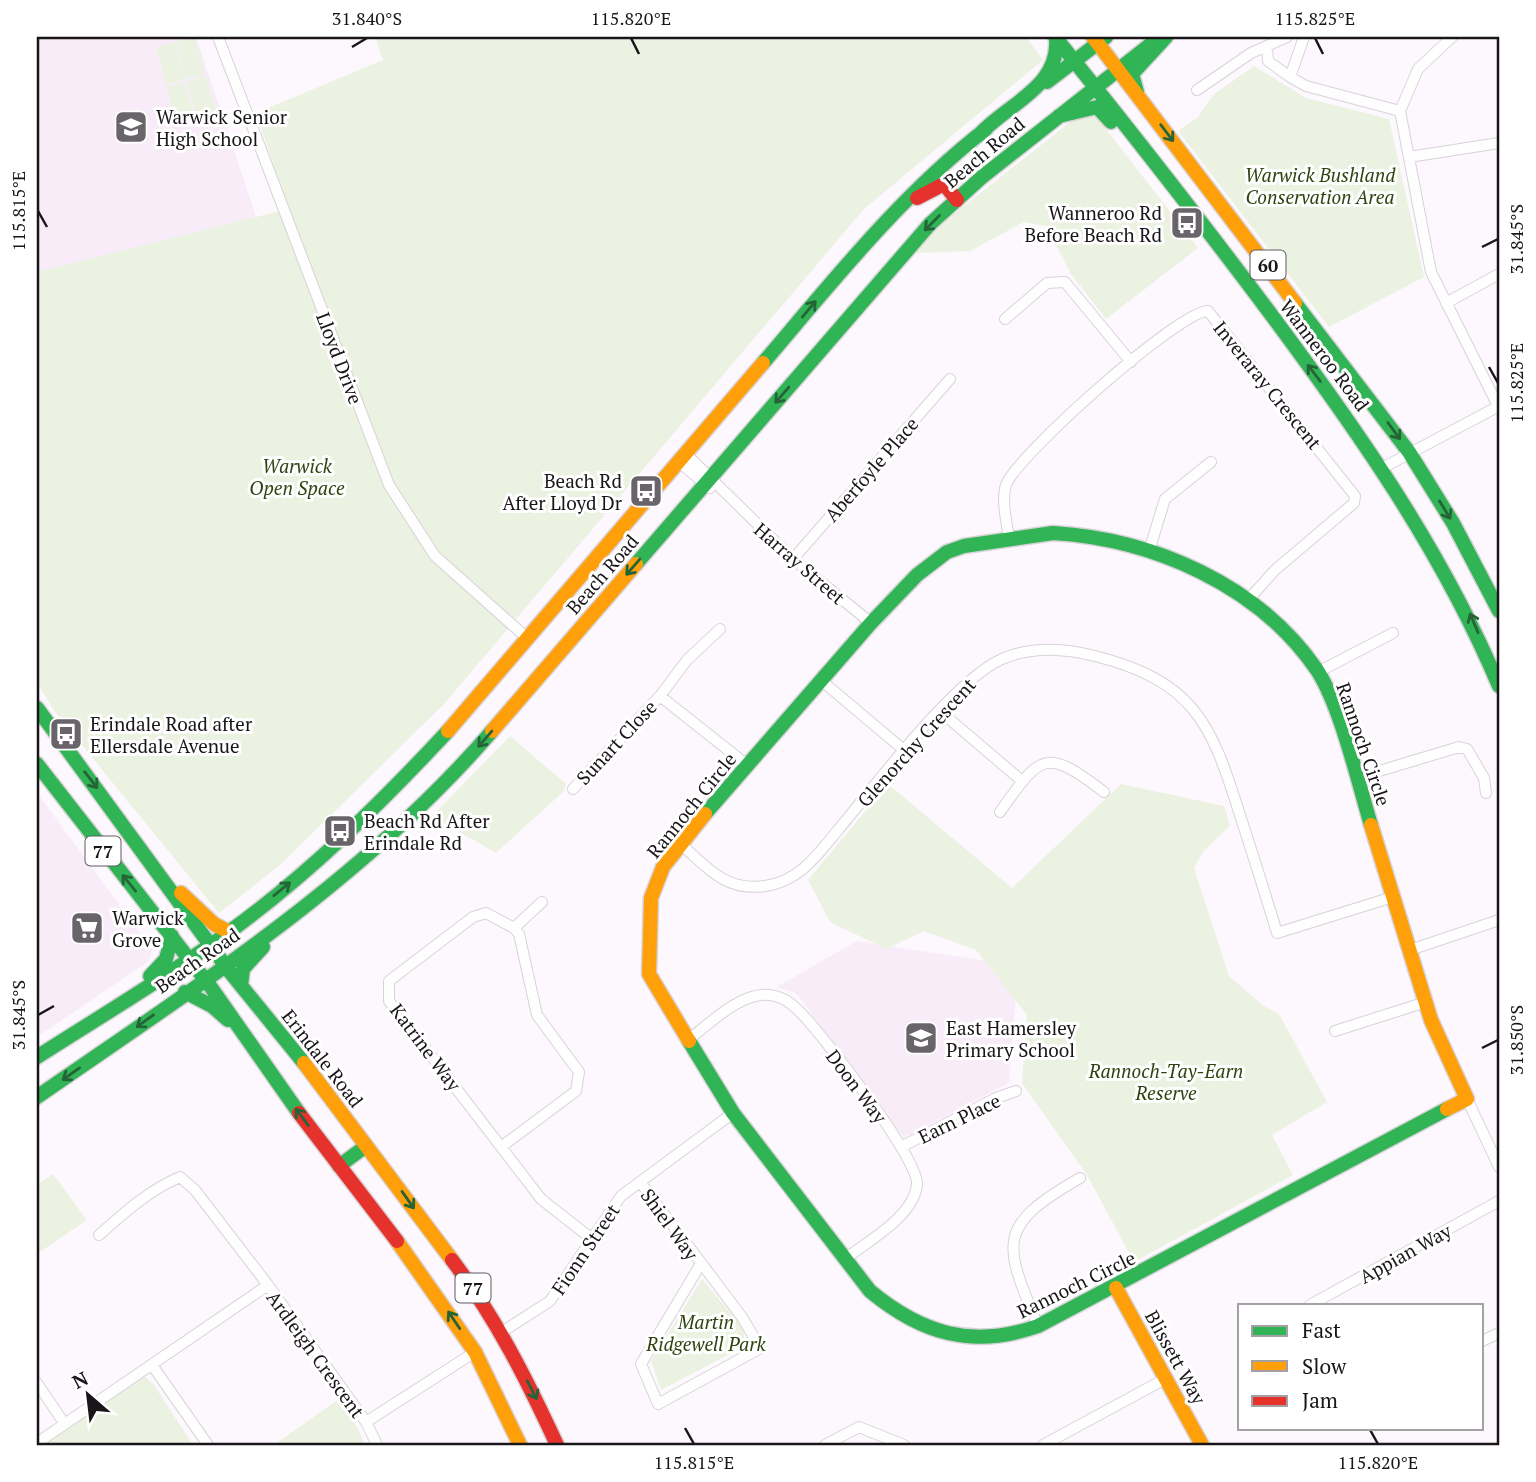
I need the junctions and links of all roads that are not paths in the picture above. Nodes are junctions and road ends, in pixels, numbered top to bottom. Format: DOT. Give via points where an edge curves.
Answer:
graph roads {
  1 [pos="218,37"];
  2 [pos="1055,37"];
  3 [pos="1161,37"];
  4 [pos="1166,37"];
  5 [pos="1287,37"];
  6 [pos="1304,37"];
  7 [pos="1452,37"];
  8 [pos="1099,39"];
  9 [pos="1267,46"];
  10 [pos="1074,61"];
  11 [pos="1118,70"];
  12 [pos="1290,77"];
  13 [pos="1096,87"];
  14 [pos="1196,90"];
  15 [pos="1138,95"];
  16 [pos="1400,111"];
  17 [pos="1059,116"];
  18 [pos="979,135"];
  19 [pos="1499,143"];
  20 [pos="1409,157"];
  21 [pos="1168,180"];
  22 [pos="957,200"];
  23 [pos="888,219"];
  24 [pos="1499,274"];
  25 [pos="1446,303"];
  26 [pos="1005,319"];
  27 [pos="1131,362"];
  28 [pos="950,379"];
  29 [pos="1499,406"];
  30 [pos="1409,452"];
  31 [pos="682,458"];
  32 [pos="1211,462"];
  33 [pos="1384,467"];
  34 [pos="708,481"];
  35 [pos="1009,538"];
  36 [pos="1149,551"];
  37 [pos="793,559"];
  38 [pos="1248,600"];
  39 [pos="1499,611"];
  40 [pos="871,623"];
  41 [pos="720,629"];
  42 [pos="1393,633"];
  43 [pos="527,638"];
  44 [pos="1318,672"];
  45 [pos="822,681"];
  46 [pos="1499,687"];
  47 [pos="660,695"];
  48 [pos="37,708"];
  49 [pos="941,712"];
  50 [pos="905,751"];
  51 [pos="37,764"];
  52 [pos="747,765"];
  53 [pos="1356,778"];
  54 [pos="1022,781"];
  55 [pos="573,789"];
  56 [pos="1104,792"];
  57 [pos="1486,793"];
  58 [pos="1000,813"];
  59 [pos="135,839"];
  60 [pos="680,843"];
  61 [pos="1393,897"];
  62 [pos="542,902"];
  63 [pos="301,911"];
  64 [pos="1499,920"];
  65 [pos="514,928"];
  66 [pos="229,932"];
  67 [pos="172,936"];
  68 [pos="210,945"];
  69 [pos="1410,950"];
  70 [pos="189,959"];
  71 [pos="224,964"];
  72 [pos="205,978"];
  73 [pos="241,986"];
  74 [pos="185,992"];
  75 [pos="1426,1002"];
  76 [pos="109,1010"];
  77 [pos="1335,1031"];
  78 [pos="687,1041"];
  79 [pos="37,1057"];
  80 [pos="267,1066"];
  81 [pos="1016,1091"];
  82 [pos="37,1097"];
  83 [pos="1467,1099"];
  84 [pos="733,1113"];
  85 [pos="366,1146"];
  86 [pos="903,1146"];
  87 [pos="1495,1146"];
  88 [pos="501,1147"];
  89 [pos="339,1166"];
  90 [pos="1499,1167"];
  91 [pos="1080,1178"];
  92 [pos="640,1182"];
  93 [pos="1499,1201"];
  94 [pos="100,1235"];
  95 [pos="592,1239"];
  96 [pos="844,1260"];
  97 [pos="700,1265"];
  98 [pos="268,1285"];
  99 [pos="1116,1288"];
  100 [pos="1312,1304"];
  101 [pos="1038,1326"];
  102 [pos="502,1332"];
  103 [pos="475,1352"];
  104 [pos="152,1365"];
  105 [pos="1166,1378"];
  106 [pos="37,1383"];
  107 [pos="366,1422"];
  108 [pos="64,1423"];
  109 [pos="37,1443"];
  110 [pos="208,1445"];
  111 [pos="377,1445"];
  112 [pos="520,1445"];
  113 [pos="557,1445"];
  114 [pos="825,1445"];
  115 [pos="904,1445"];
  116 [pos="1043,1445"];
  117 [pos="1202,1445"];
  1 -- 43 [label="street, Lloyd Drive" via="389,485 435,556"];
  2 -- 10 [label="main road, Wanneroo Road / 60"];
  2 -- 18 [label="main road" via="1058,60 1053,72 987,123"];
  3 -- 11 [label="main road, Beach Road"];
  4 -- 15 [label="main road" via="1132,74"];
  5 -- 9 [label="street"];
  6 -- 12 [label="street"];
  7 -- 16 [label="street" via="1418,69"];
  8 -- 10 [label="main road, Beach Road"];
  8 -- 11 [label="main road, Wanneroo Road / 60"];
  9 -- 12 [label="street" via="1268,61"];
  9 -- 14 [label="street"];
  10 -- 13 [label="main road, Wanneroo Road / 60"];
  10 -- 18 [label="main road, Beach Road"];
  11 -- 13 [label="main road, Beach Road"];
  11 -- 15 [label="main road, Wanneroo Road / 60"];
  12 -- 16 [label="street" via="1306,86"];
  13 -- 17 [label="main road, Beach Road"];
  13 -- 21 [label="main road, Wanneroo Road / 60"];
  15 -- 30 [label="main road, Wanneroo Road / 60, one-way"];
  16 -- 20 [label="street"];
  17 -- 21 [label="main road" via="1097,107"];
  17 -- 22 [label="main road, Beach Road"];
  18 -- 23 [label="main road, Beach Road"];
  19 -- 20 [label="street"];
  20 -- 25 [label="street" via="1432,272"];
  33 -- 21 [label="main road, Wanneroo Road / 60, one-way"];
  22 -- 23 [label="main road" via="949,187 939,185"];
  22 -- 34 [label="main road, Beach Road, one-way" via="930,224"];
  31 -- 23 [label="main road, Beach Road, one-way"];
  24 -- 25 [label="street"];
  25 -- 29 [label="street"];
  26 -- 27 [label="street" via="1047,283 1065,282"];
  27 -- 35 [label="street, Inveraray Crescent" via="1055,426 1015,470 1004,493"];
  27 -- 38 [label="street, Inveraray Crescent" via="1193,315 1208,311 1355,496 1347,511 1275,570"];
  28 -- 37 [label="street, Aberfoyle Place"];
  29 -- 30 [label="street"];
  30 -- 33 [label="street"];
  30 -- 39 [label="main road, Wanneroo Road / 60, one-way"];
  31 -- 34 [label="street, Harray Street"];
  31 -- 43 [label="main road, Beach Road"];
  32 -- 36 [label="street" via="1165,499"];
  46 -- 33 [label="main road, Wanneroo Road / 60, one-way" via="1464,600"];
  34 -- 37 [label="street, Harray Street"];
  34 -- 63 [label="main road, Beach Road, one-way" via="450,780"];
  35 -- 36 [label="main road, Rannoch Circle" via="1070,534"];
  35 -- 40 [label="main road, Rannoch Circle" via="947,551"];
  36 -- 38 [label="main road, Rannoch Circle" via="1192,565"];
  37 -- 40 [label="street, Harray Street"];
  38 -- 44 [label="main road, Rannoch Circle" via="1293,640"];
  40 -- 45 [label="main road, Rannoch Circle"];
  41 -- 47 [label="street, Sunart Close" via="687,660"];
  42 -- 44 [label="street"];
  66 -- 43 [label="main road, Beach Road, one-way" via="390,793"];
  44 -- 53 [label="main road, Rannoch Circle"];
  45 -- 50 [label="street"];
  45 -- 52 [label="main road, Rannoch Circle"];
  47 -- 52 [label="street, Sunart Close"];
  47 -- 55 [label="street, Sunart Close"];
  48 -- 59 [label="main road, Erindale Road / 77, one-way"];
  49 -- 50 [label="street, Glenorchy Crescent"];
  49 -- 54 [label="street"];
  49 -- 61 [label="street, Glenorchy Crescent" via="989,666 1038,649 1079,652 1149,673 1196,711 1212,735 1277,933"];
  50 -- 60 [label="street, Glenorchy Crescent" via="802,872 765,886 724,882"];
  67 -- 51 [label="main road, 77, one-way"];
  52 -- 60 [label="main road, Rannoch Circle"];
  53 -- 57 [label="street" via="1459,747 1467,749 1478,763"];
  53 -- 61 [label="main road, Rannoch Circle"];
  54 -- 56 [label="street" via="1039,764 1061,762"];
  54 -- 58 [label="street"];
  59 -- 66 [label="main road" via="183,896"];
  59 -- 68 [label="main road, Erindale Road / 77"];
  60 -- 78 [label="main road, Rannoch Circle" via="650,898 649,974"];
  61 -- 69 [label="main road, Rannoch Circle"];
  62 -- 65 [label="street"];
  63 -- 71 [label="main road, Beach Road"];
  63 -- 73 [label="main road" via="253,955 243,969"];
  64 -- 69 [label="street"];
  65 -- 88 [label="street" via="537,1015 579,1072 576,1091"];
  65 -- 88 [label="street, Katrine Way" via="486,913 473,917 389,981 389,1001"];
  66 -- 68 [label="main road, Beach Road"];
  67 -- 70 [label="main road, 77"];
  67 -- 76 [label="main road" via="161,969"];
  68 -- 70 [label="main road, Beach Road"];
  68 -- 71 [label="main road, Erindale Road / 77"];
  69 -- 75 [label="main road, Rannoch Circle"];
  70 -- 72 [label="main road, 77"];
  70 -- 76 [label="main road, Beach Road"];
  71 -- 72 [label="main road, Beach Road"];
  71 -- 73 [label="main road, Erindale Road / 77"];
  72 -- 74 [label="main road, Beach Road"];
  72 -- 80 [label="main road, 77"];
  73 -- 85 [label="main road, Erindale Road / 77"];
  74 -- 80 [label="main road" via="212,1006"];
  74 -- 82 [label="main road, Beach Road, one-way"];
  75 -- 77 [label="street"];
  75 -- 83 [label="main road, Rannoch Circle"];
  76 -- 79 [label="main road, Beach Road"];
  78 -- 84 [label="main road, Rannoch Circle"];
  78 -- 86 [label="street, Doon Way" via="749,998 780,998 800,1012"];
  89 -- 80 [label="main road, 77, one-way"];
  81 -- 86 [label="street, Earn Place"];
  83 -- 87 [label="street"];
  83 -- 99 [label="main road, Rannoch Circle"];
  84 -- 92 [label="street, Fionn Street"];
  84 -- 96 [label="main road, Rannoch Circle"];
  85 -- 89 [label="main road"];
  85 -- 102 [label="main road, Erindale Road / 77, one-way"];
  86 -- 96 [label="street, Doon Way" via="917,1176 911,1204"];
  87 -- 90 [label="street"];
  88 -- 95 [label="street, Katrine Way" via="541,1199"];
  103 -- 89 [label="main road, 77, one-way"];
  91 -- 101 [label="street" via="1032,1207 1016,1232 1015,1272"];
  92 -- 95 [label="street, Fionn Street" via="621,1195"];
  92 -- 97 [label="street, Shiel Way"];
  93 -- 100 [label="street, Appian Way"];
  94 -- 98 [label="street" via="180,1177 195,1189"];
  95 -- 102 [label="street, Fionn Street" via="550,1301"];
  96 -- 101 [label="main road, Rannoch Circle" via="882,1303 916,1324 992,1338"];
  97 -- 97 [label="street, Shiel Way" via="641,1363 658,1404 757,1350 742,1317"];
  98 -- 104 [label="street, Ardleigh Crescent"];
  98 -- 107 [label="street, Ardleigh Crescent"];
  99 -- 101 [label="main road, Rannoch Circle"];
  99 -- 105 [label="main road, Blissett Way"];
  102 -- 113 [label="main road, Erindale Road / 77, one-way"];
  103 -- 107 [label="street"];
  103 -- 112 [label="main road, 77"];
  104 -- 108 [label="street, Ardleigh Crescent"];
  104 -- 110 [label="street"];
  105 -- 116 [label="street"];
  105 -- 117 [label="main road, Blissett Way"];
  106 -- 108 [label="street"];
  107 -- 111 [label="street, Ardleigh Crescent"];
  108 -- 109 [label="street, Ardleigh Crescent"];
  114 -- 115 [label="street" via="859,1427"];
}
